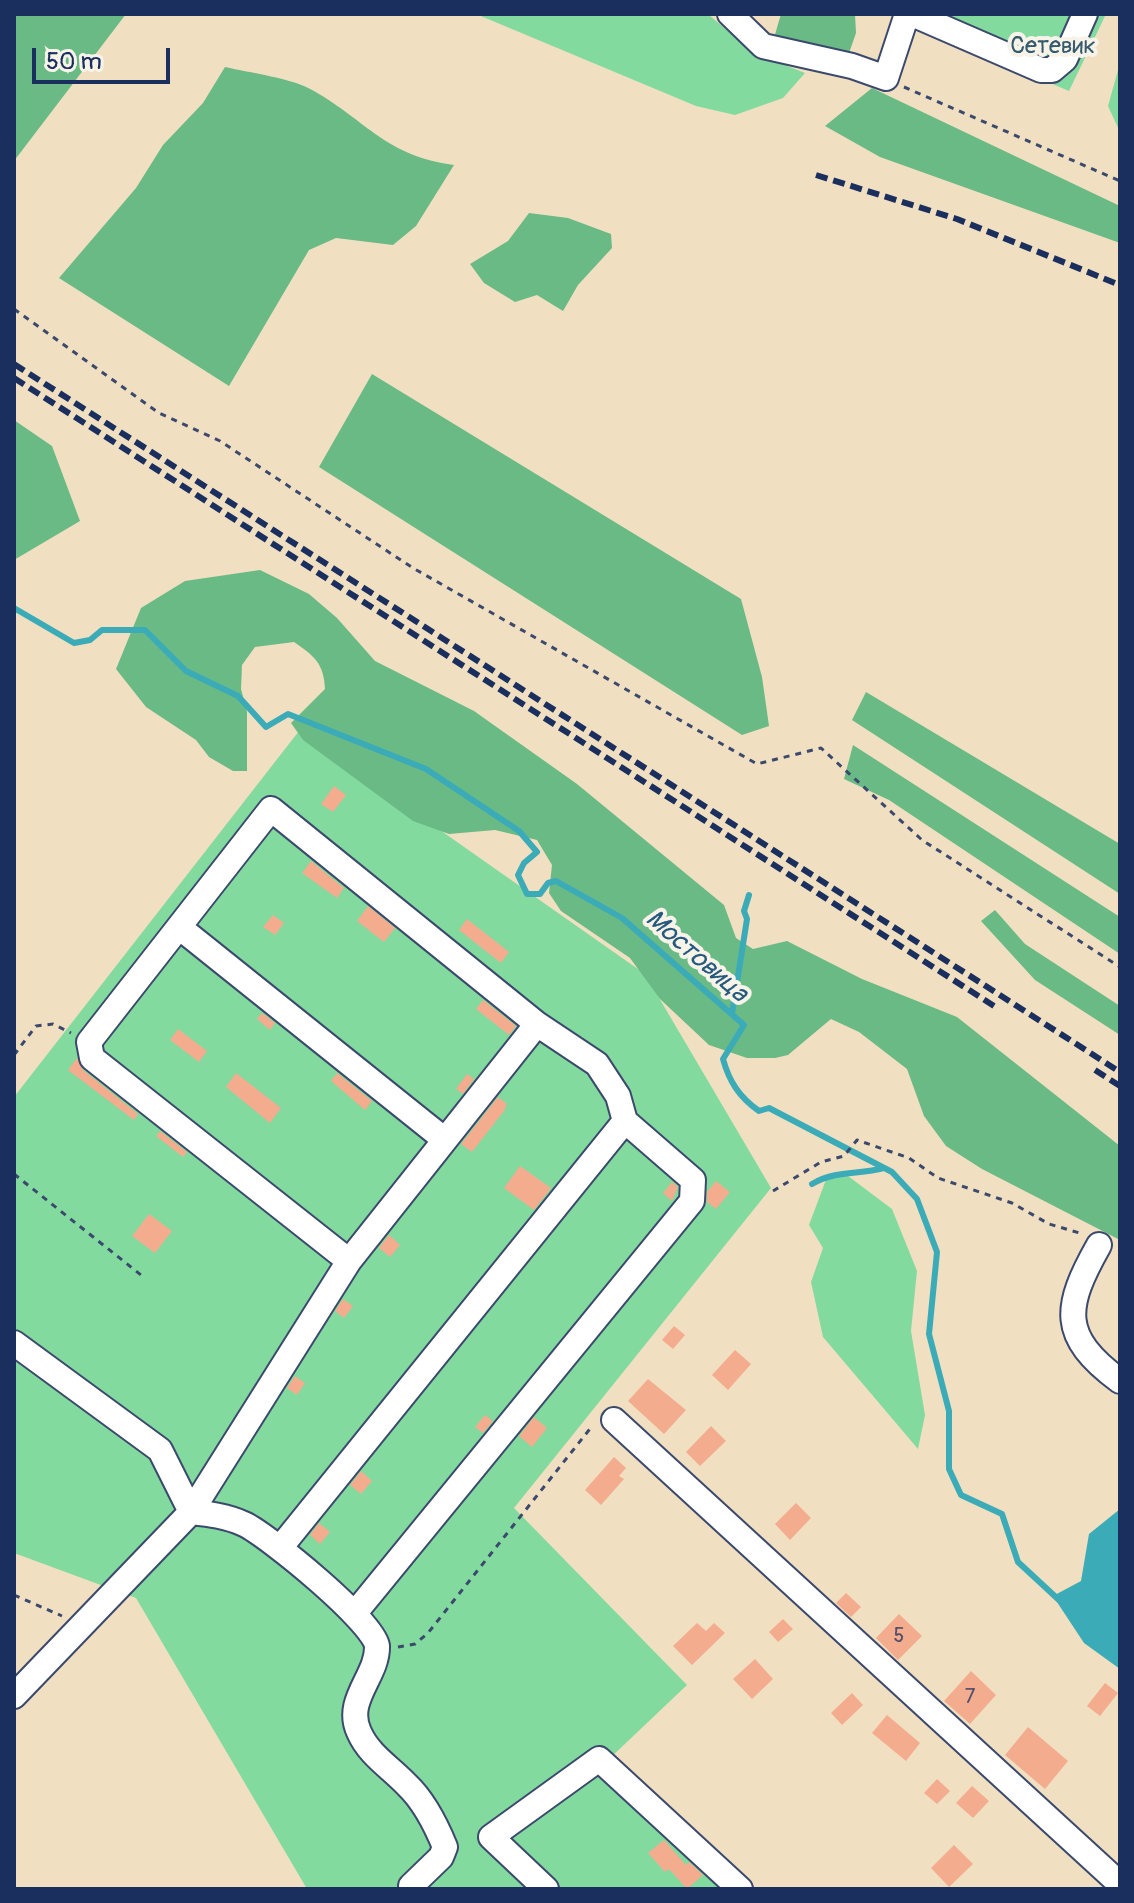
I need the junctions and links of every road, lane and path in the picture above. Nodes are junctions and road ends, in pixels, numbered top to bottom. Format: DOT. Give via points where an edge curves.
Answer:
graph roads {
  1 [pos="730,14"];
  2 [pos="910,14"];
  3 [pos="1085,14"];
  4 [pos="886,78"];
  5 [pos="1120,181"];
  6 [pos="14,309"];
  7 [pos="179,927"];
  8 [pos="1120,967"];
  9 [pos="537,1024"];
  10 [pos="89,1042"];
  11 [pos="14,1055"];
  12 [pos="625,1121"];
  13 [pos="445,1140"];
  14 [pos="14,1174"];
  15 [pos="773,1191"];
  16 [pos="1099,1245"];
  17 [pos="349,1261"];
  18 [pos="141,1275"];
  19 [pos="14,1343"];
  20 [pos="1120,1381"];
  21 [pos="614,1420"];
  22 [pos="191,1512"];
  23 [pos="280,1548"];
  24 [pos="14,1595"];
  25 [pos="355,1613"];
  26 [pos="80,1628"];
  27 [pos="377,1641"];
  28 [pos="14,1696"];
  29 [pos="1120,1884"];
  30 [pos="411,1888"];
  31 [pos="546,1889"];
  32 [pos="740,1889"];
  1 -- 4 [label="street" via="763,46"];
  2 -- 3 [label="street" via="1041,70 1052,70 1065,59"];
  2 -- 4 [label="street"];
  4 -- 5 [label="path"];
  6 -- 8 [label="path" via="159,413 220,441 413,568 757,764 821,748 922,840"];
  7 -- 9 [label="street" via="271,809"];
  7 -- 10 [label="street"];
  7 -- 13 [label="street"];
  9 -- 12 [label="street" via="597,1064 618,1096"];
  9 -- 13 [label="street"];
  10 -- 11 [label="path" via="53,1024 36,1026"];
  10 -- 17 [label="street" via="92,1058"];
  12 -- 23 [label="street"];
  12 -- 25 [label="street" via="693,1180 692,1201"];
  13 -- 17 [label="street"];
  14 -- 18 [label="path"];
  15 -- 16 [label="path" via="821,1162 844,1156 857,1140 909,1158 938,1178 1012,1203 1049,1224 1093,1237"];
  16 -- 20 [label="street" via="1078,1282 1073,1317 1080,1347"];
  17 -- 22 [label="street"];
  19 -- 22 [label="street" via="160,1450"];
  21 -- 27 [label="path" via="600,1420 585,1433 428,1633 408,1647"];
  21 -- 29 [label="street"];
  22 -- 23 [label="street" via="245,1524"];
  22 -- 26 [label="street"];
  23 -- 25 [label="street"];
  24 -- 26 [label="path" via="51,1609"];
  25 -- 27 [label="street"];
  26 -- 28 [label="street"];
  27 -- 30 [label="street" via="355,1723 366,1747 410,1787 445,1847"];
  31 -- 32 [label="street" via="491,1837 599,1759"];
}
